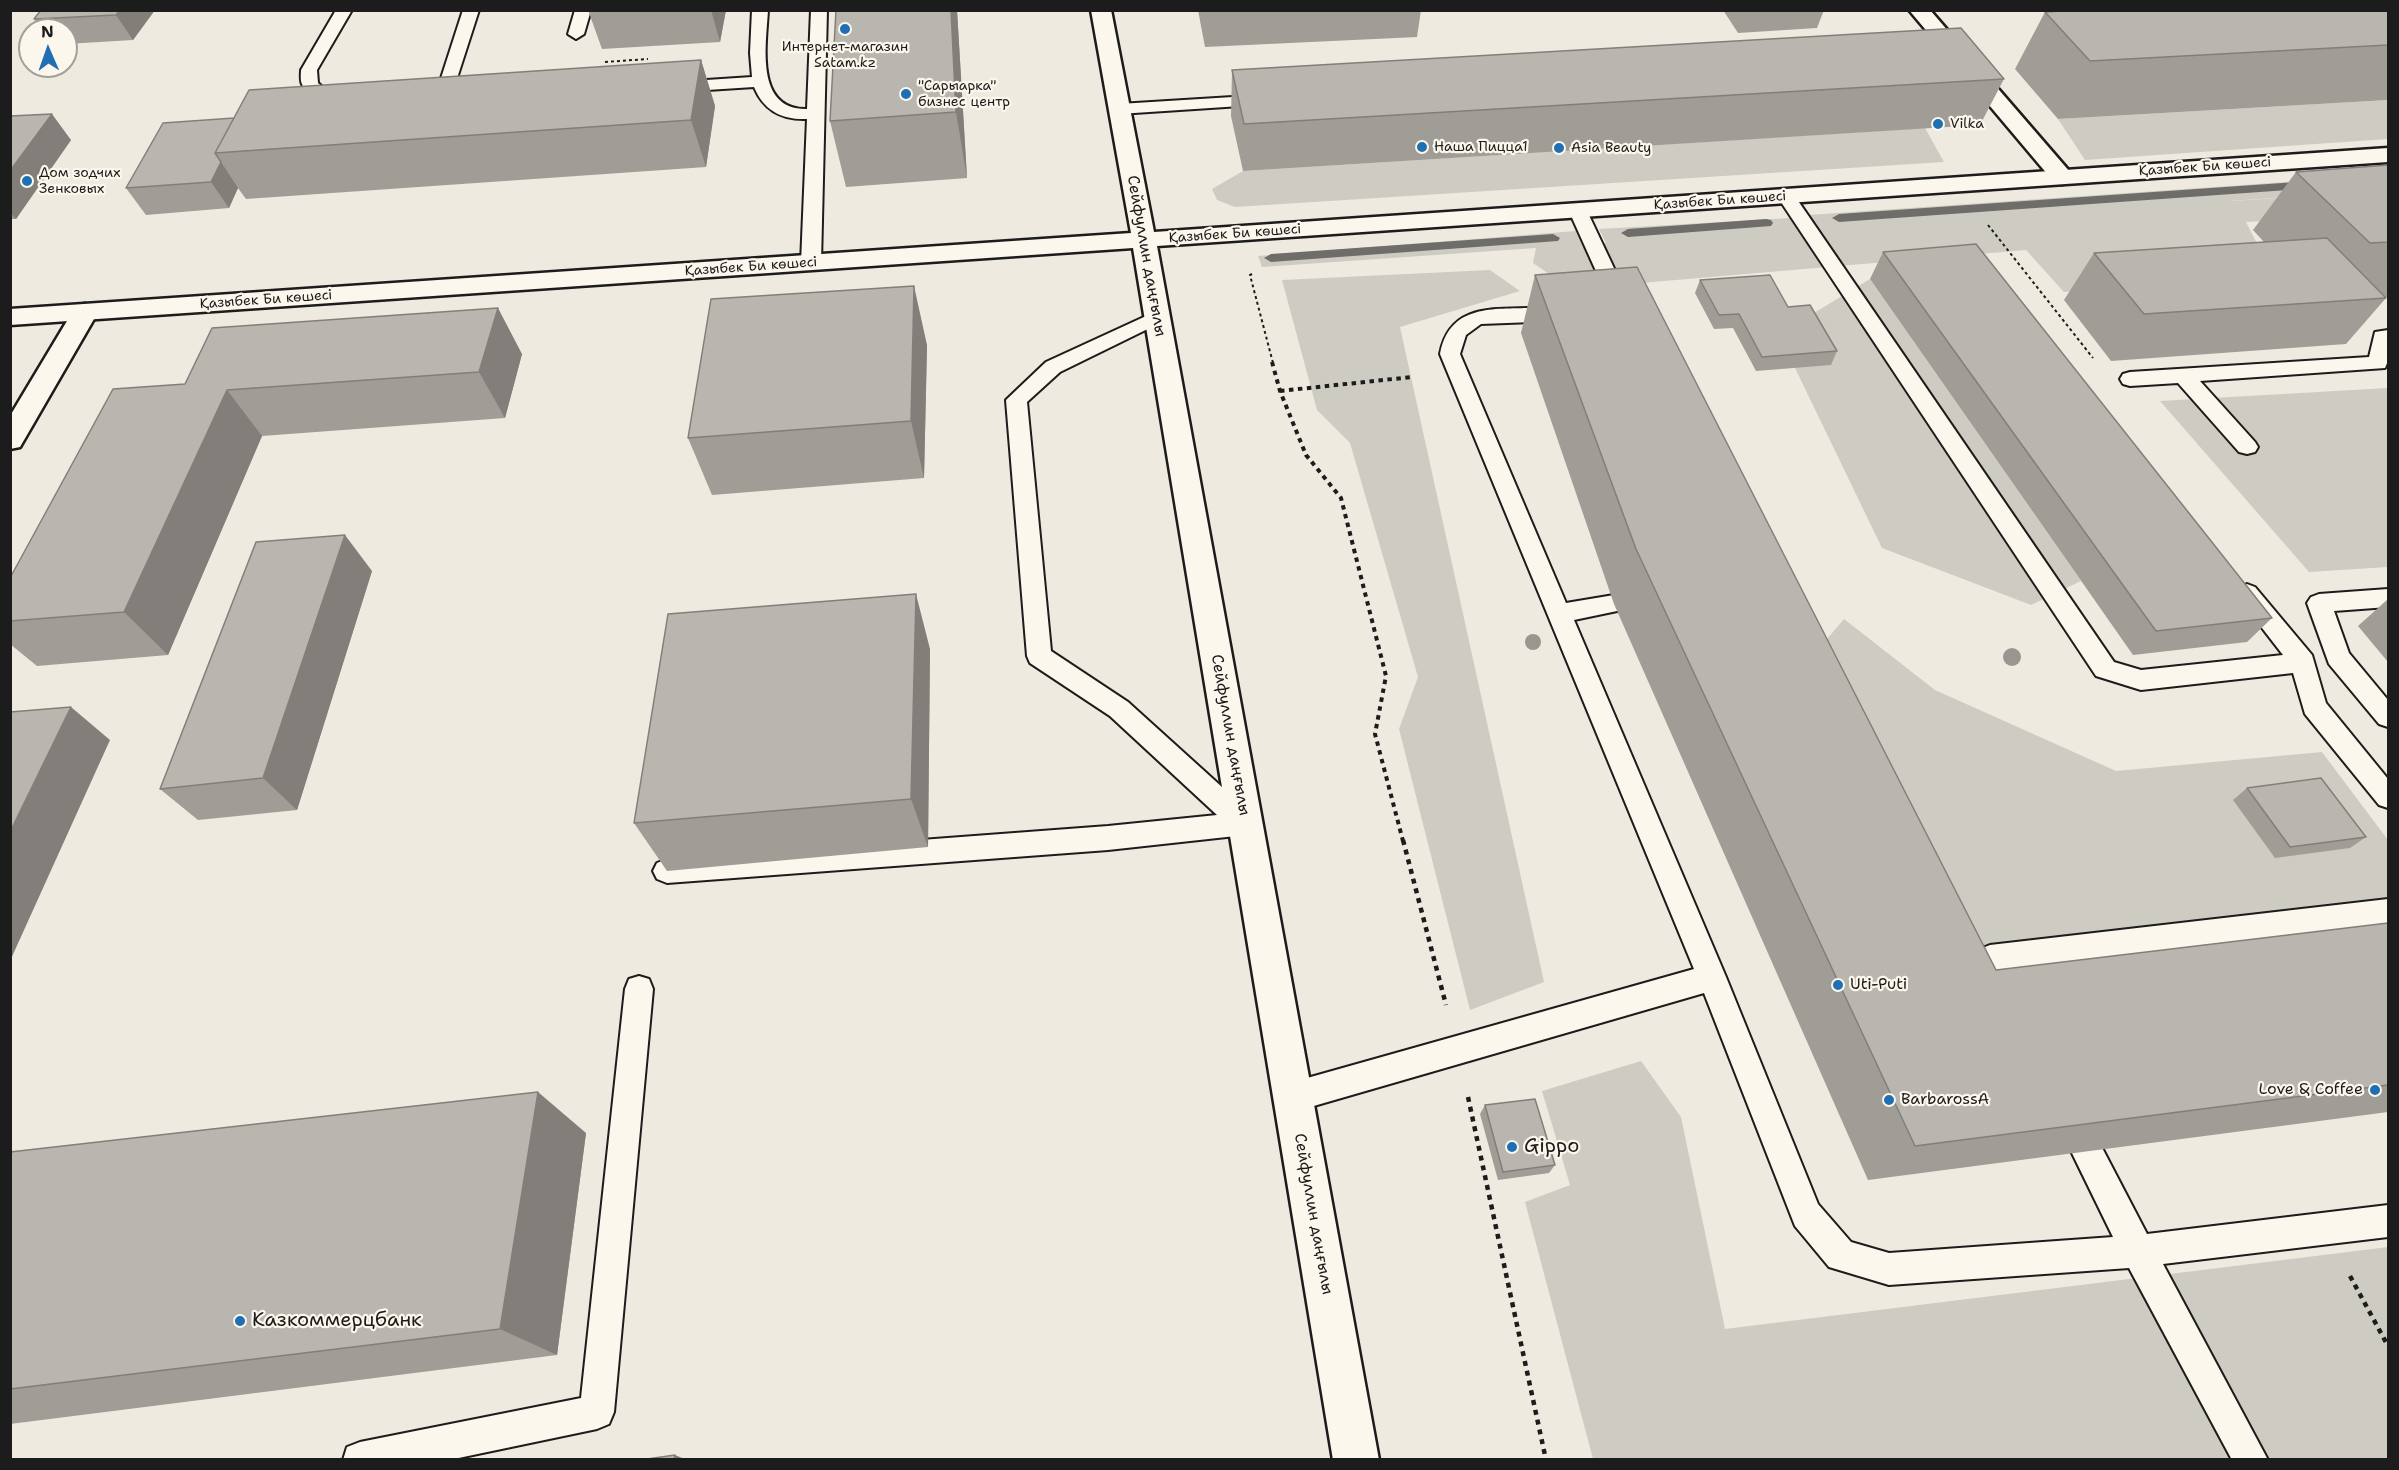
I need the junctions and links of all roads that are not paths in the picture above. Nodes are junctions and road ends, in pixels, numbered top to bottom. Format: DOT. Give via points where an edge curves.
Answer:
graph roads {
  1 [pos="344,10"];
  2 [pos="471,10"];
  3 [pos="583,10"];
  4 [pos="760,10"];
  5 [pos="819,10"];
  6 [pos="1101,10"];
  7 [pos="1919,10"];
  8 [pos="576,34"];
  9 [pos="1960,57"];
  10 [pos="1936,58"];
  11 [pos="759,82"];
  12 [pos="665,87"];
  13 [pos="465,99"];
  14 [pos="1277,99"];
  15 [pos="361,104"];
  16 [pos="1119,109"];
  17 [pos="815,114"];
  18 [pos="2388,155"];
  19 [pos="2062,177"];
  20 [pos="1786,196"];
  21 [pos="1578,210"];
  22 [pos="1144,240"];
  23 [pos="811,263"];
  24 [pos="85,312"];
  25 [pos="1602,313"];
  26 [pos="1581,314"];
  27 [pos="10,317"];
  28 [pos="1157,317"];
  29 [pos="2388,336"];
  30 [pos="2183,375"];
  31 [pos="2130,379"];
  32 [pos="10,440"];
  33 [pos="2247,447"];
  34 [pos="2237,579"];
  35 [pos="2388,598"];
  36 [pos="1614,604"];
  37 [pos="1558,613"];
  38 [pos="2303,662"];
  39 [pos="2388,717"];
  40 [pos="2388,797"];
  41 [pos="1245,824"];
  42 [pos="667,871"];
  43 [pos="2388,912"];
  44 [pos="1989,957"];
  45 [pos="1712,977"];
  46 [pos="639,989"];
  47 [pos="1293,1097"];
  48 [pos="2087,1151"];
  49 [pos="2388,1221"];
  50 [pos="2138,1251"];
  51 [pos="360,1460"];
  52 [pos="1356,1460"];
  53 [pos="2251,1460"];
  1 -- 15 [label="lane" via="309,70 310,85 329,101"];
  2 -- 13 [label="lane" via="436,101"];
  3 -- 8 [label="lane"];
  4 -- 11 [label="lane"];
  5 -- 17 [label="lane"];
  6 -- 16 [label="street, Сейфуллин даңғылы"];
  7 -- 9 [label="street"];
  9 -- 10 [label="lane"];
  9 -- 19 [label="street"];
  11 -- 12 [label="lane"];
  11 -- 17 [label="lane" via="769,101 786,113"];
  14 -- 16 [label="lane"];
  16 -- 22 [label="street, Сейфуллин даңғылы"];
  17 -- 23 [label="lane"];
  18 -- 19 [label="street, Қазыбек Би көшесі"];
  19 -- 20 [label="street, Қазыбек Би көшесі"];
  20 -- 21 [label="street, Қазыбек Би көшесі"];
  20 -- 38 [label="lane" via="2105,669 2141,680"];
  21 -- 22 [label="street, Қазыбек Би көшесі"];
  21 -- 25 [label="lane" via="1619,300 1611,311"];
  22 -- 23 [label="street, Қазыбек Би көшесі"];
  22 -- 28 [label="street, Сейфуллин даңғылы"];
  23 -- 24 [label="street, Қазыбек Би көшесі"];
  24 -- 27 [label="street, Қазыбек Би көшесі"];
  24 -- 32 [label="street"];
  26 -- 37 [label="lane" via="1476,319 1461,327 1451,341 1450,354 1457,373"];
  28 -- 41 [label="street, Сейфуллин даңғылы"];
  28 -- 41 [label="lane" via="1053,367 1016,400 1039,656 1119,709"];
  29 -- 30 [label="lane" via="2382,337 2378,363"];
  30 -- 31 [label="lane"];
  30 -- 33 [label="lane"];
  34 -- 38 [label="lane"];
  35 -- 39 [label="lane" via="2319,603 2338,657"];
  36 -- 37 [label="lane"];
  37 -- 45 [label="lane"];
  38 -- 40 [label="lane" via="2314,707"];
  41 -- 42 [label="lane"];
  41 -- 47 [label="street, Сейфуллин даңғылы"];
  43 -- 44 [label="lane"];
  45 -- 47 [label="lane"];
  45 -- 50 [label="lane" via="1806,1215 1841,1255 1889,1269"];
  46 -- 51 [label="lane" via="597,1412"];
  47 -- 52 [label="street, Сейфуллин даңғылы"];
  48 -- 50 [label="lane"];
  49 -- 50 [label="lane"];
  50 -- 53 [label="lane"];
}
